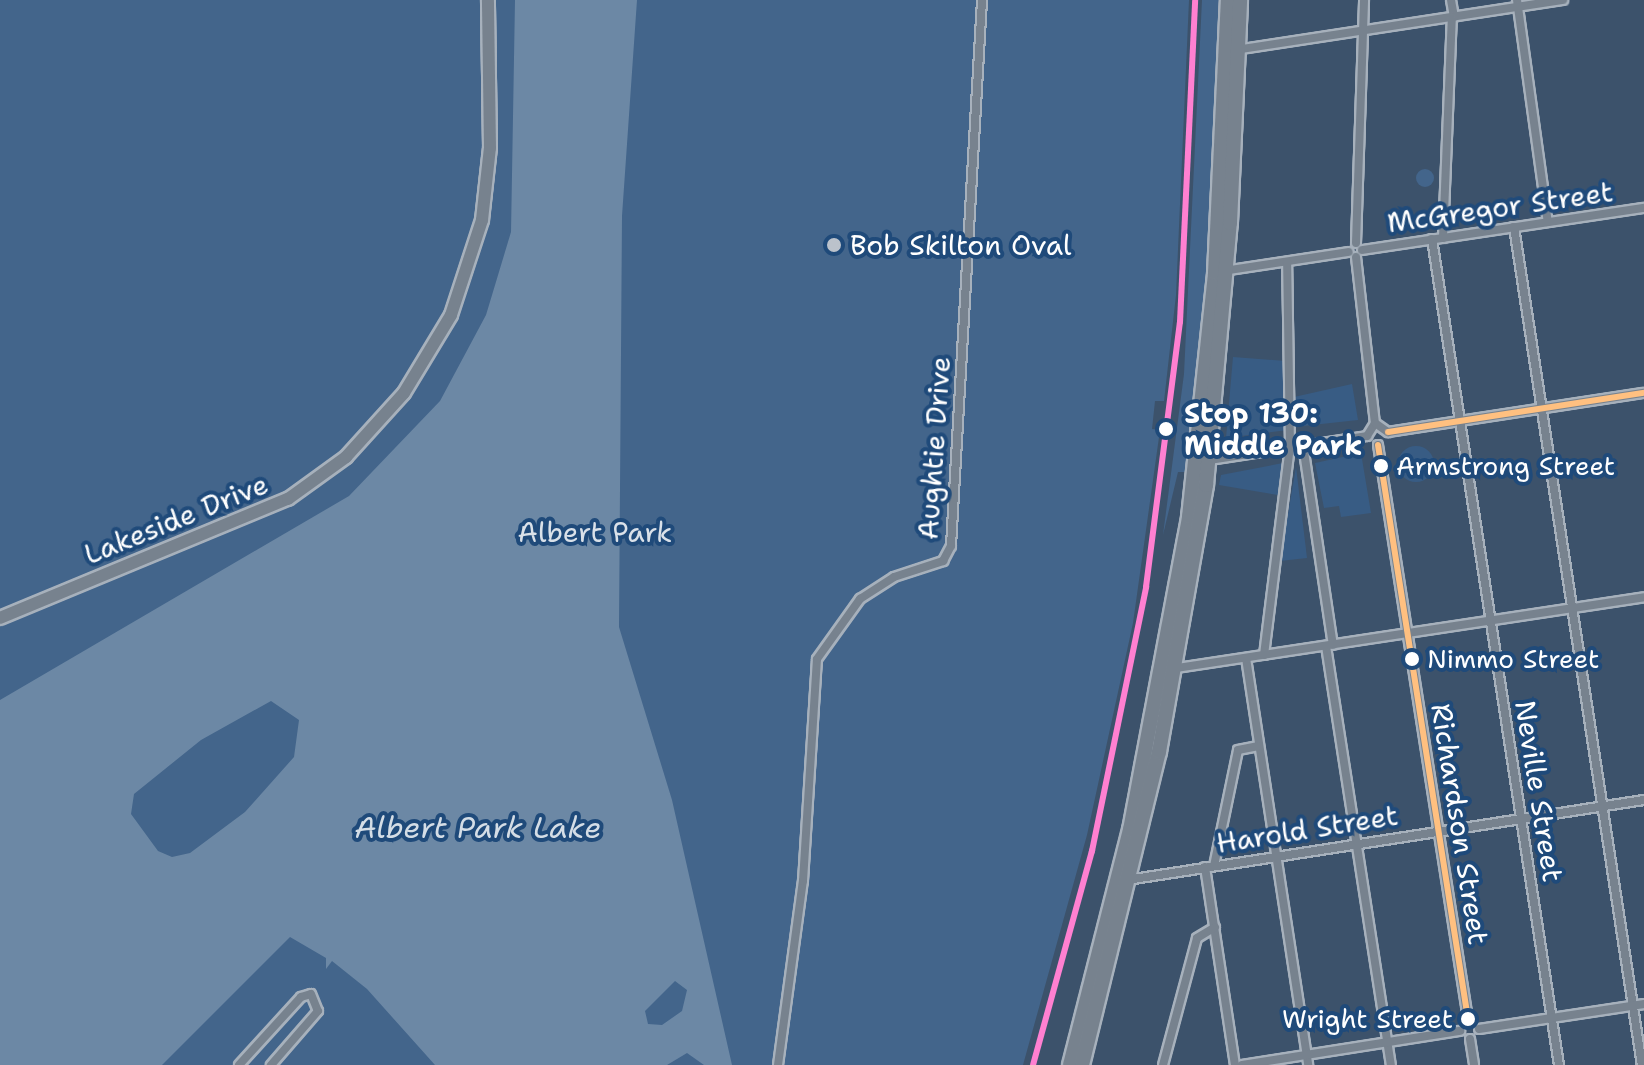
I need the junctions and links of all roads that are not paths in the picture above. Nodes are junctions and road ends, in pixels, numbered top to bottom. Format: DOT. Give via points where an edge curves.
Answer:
graph roads {
  1 [pos="488,0"];
  2 [pos="982,0"];
  3 [pos="1228,0"];
  4 [pos="1240,0"];
  5 [pos="1364,0"];
  6 [pos="1451,0"];
  7 [pos="1563,0"];
  8 [pos="1518,4"];
  9 [pos="1453,17"];
  10 [pos="1363,30"];
  11 [pos="1232,51"];
  12 [pos="1644,208"];
  13 [pos="1548,222"];
  14 [pos="1514,227"];
  15 [pos="1443,238"];
  16 [pos="1432,239"];
  17 [pos="1356,250"];
  18 [pos="1287,262"];
  19 [pos="1221,272"];
  20 [pos="1644,393"];
  21 [pos="1542,410"];
  22 [pos="1460,421"];
  23 [pos="1375,423"];
  24 [pos="1388,432"];
  25 [pos="1367,436"];
  26 [pos="1303,445"];
  27 [pos="1378,445"];
  28 [pos="1290,446"];
  29 [pos="1210,460"];
  30 [pos="1644,597"];
  31 [pos="1572,608"];
  32 [pos="0,618"];
  33 [pos="1490,620"];
  34 [pos="1409,633"];
  35 [pos="1330,645"];
  36 [pos="1264,655"];
  37 [pos="1246,658"];
  38 [pos="1170,669"];
  39 [pos="1259,746"];
  40 [pos="1644,800"];
  41 [pos="1603,806"];
  42 [pos="1521,817"];
  43 [pos="1439,832"];
  44 [pos="1357,843"];
  45 [pos="1276,856"];
  46 [pos="1209,866"];
  47 [pos="1125,880"];
  48 [pos="1215,927"];
  49 [pos="1644,1004"];
  50 [pos="1633,1005"];
  51 [pos="1552,1018"];
  52 [pos="1468,1019"];
  53 [pos="1479,1029"];
  54 [pos="1460,1031"];
  55 [pos="1470,1039"];
  56 [pos="1387,1043"];
  57 [pos="1307,1060"];
  58 [pos="239,1065"];
  59 [pos="271,1065"];
  60 [pos="778,1065"];
  61 [pos="1070,1065"];
  62 [pos="1082,1065"];
  63 [pos="1163,1065"];
  64 [pos="1235,1065"];
  65 [pos="1242,1065"];
  66 [pos="1391,1065"];
  67 [pos="1474,1065"];
  68 [pos="1559,1065"];
  69 [pos="1642,1065"];
  1 -- 32 [label="street, Lakeside Drive" via="490,148 479,232 442,334 388,413 288,499"];
  2 -- 60 [label="street, Aughtie Drive" via="952,542 943,561 894,577 860,599 817,659 800,910"];
  3 -- 11 [label="main road"];
  4 -- 11 [label="main road"];
  5 -- 10 [label="street"];
  6 -- 9 [label="street"];
  7 -- 8 [label="street"];
  8 -- 9 [label="street"];
  8 -- 13 [label="street"];
  9 -- 10 [label="street"];
  9 -- 15 [label="street"];
  10 -- 11 [label="street"];
  10 -- 17 [label="street"];
  11 -- 19 [label="main road"];
  12 -- 13 [label="street, McGregor Street"];
  13 -- 14 [label="street, McGregor Street"];
  14 -- 15 [label="street, McGregor Street"];
  14 -- 21 [label="street"];
  15 -- 16 [label="street, McGregor Street"];
  16 -- 17 [label="street, McGregor Street"];
  16 -- 22 [label="street, Neville Street"];
  17 -- 18 [label="street, McGregor Street"];
  17 -- 23 [label="street"];
  18 -- 19 [label="street, McGregor Street"];
  18 -- 28 [label="street"];
  19 -- 29 [label="main road"];
  19 -- 38 [label="main road"];
  20 -- 21 [label="street"];
  21 -- 22 [label="street"];
  21 -- 31 [label="street"];
  22 -- 24 [label="street"];
  22 -- 33 [label="street, Neville Street"];
  23 -- 24 [label="street"];
  23 -- 25 [label="street"];
  24 -- 27 [label="street"];
  25 -- 26 [label="street"];
  25 -- 27 [label="street"];
  26 -- 28 [label="street"];
  26 -- 35 [label="street"];
  27 -- 34 [label="street, Richardson Street"];
  28 -- 29 [label="street"];
  28 -- 36 [label="street"];
  29 -- 38 [label="main road"];
  30 -- 31 [label="street"];
  31 -- 33 [label="street"];
  31 -- 41 [label="street"];
  33 -- 34 [label="street"];
  33 -- 42 [label="street, Neville Street"];
  34 -- 35 [label="street"];
  34 -- 43 [label="street, Richardson Street"];
  35 -- 36 [label="street"];
  35 -- 44 [label="street"];
  36 -- 37 [label="street"];
  37 -- 38 [label="street"];
  37 -- 39 [label="street"];
  38 -- 47 [label="main road"];
  39 -- 45 [label="street"];
  39 -- 46 [label="street" via="1238,750"];
  40 -- 41 [label="street, Harold Street"];
  41 -- 42 [label="street, Harold Street"];
  41 -- 50 [label="street"];
  42 -- 43 [label="street, Harold Street"];
  42 -- 51 [label="street, Neville Street"];
  43 -- 44 [label="street, Harold Street"];
  43 -- 52 [label="street, Richardson Street"];
  44 -- 45 [label="street, Harold Street"];
  44 -- 56 [label="street"];
  45 -- 46 [label="street, Harold Street"];
  45 -- 57 [label="street"];
  46 -- 47 [label="street, Harold Street"];
  46 -- 48 [label="street"];
  47 -- 61 [label="main road"];
  47 -- 62 [label="main road"];
  48 -- 63 [label="street" via="1197,938"];
  48 -- 64 [label="street"];
  49 -- 50 [label="street"];
  50 -- 51 [label="street"];
  50 -- 69 [label="street"];
  51 -- 53 [label="street"];
  51 -- 68 [label="street, Neville Street"];
  52 -- 53 [label="street"];
  52 -- 54 [label="street"];
  53 -- 55 [label="street"];
  54 -- 55 [label="street"];
  54 -- 56 [label="street"];
  55 -- 67 [label="street"];
  56 -- 57 [label="street"];
  56 -- 66 [label="street"];
  57 -- 65 [label="street"];
  58 -- 59 [label="street" via="311,994 318,1011"];
}
